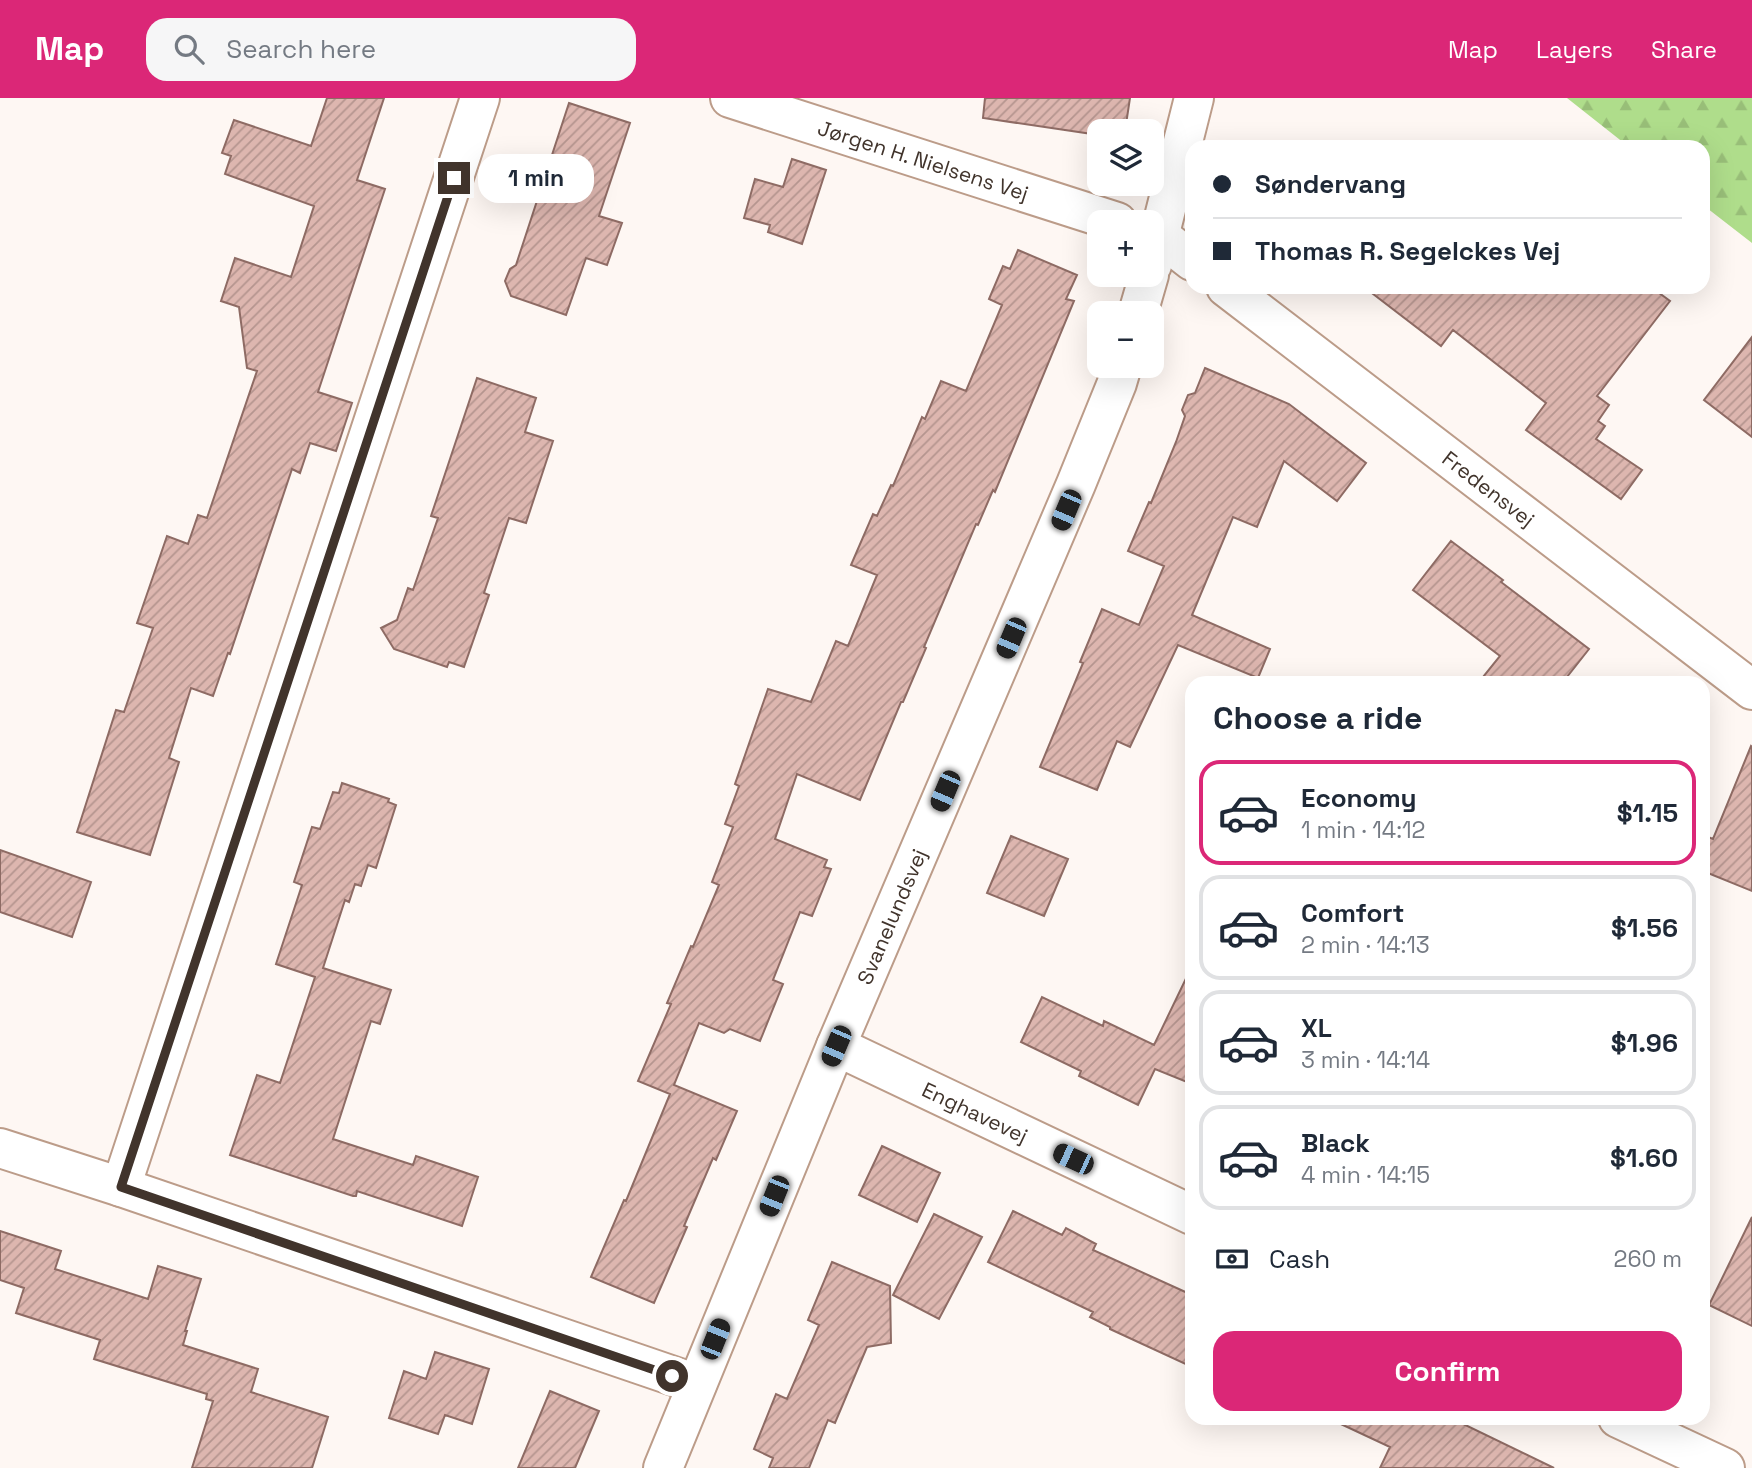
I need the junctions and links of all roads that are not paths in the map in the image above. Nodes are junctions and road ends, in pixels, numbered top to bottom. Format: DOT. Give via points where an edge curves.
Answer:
graph roads {
  1 [pos="480,98"];
  2 [pos="730,98"];
  3 [pos="1194,98"];
  4 [pos="1164,210"];
  5 [pos="1087,212"];
  6 [pos="1164,249"];
  7 [pos="1185,258"];
  8 [pos="1235,294"];
  9 [pos="1118,378"];
  10 [pos="1752,690"];
  11 [pos="836,1046"];
  12 [pos="0,1148"];
  13 [pos="121,1187"];
  14 [pos="1185,1212"];
  15 [pos="697,1384"];
  16 [pos="1633,1425"];
  17 [pos="663,1468"];
  18 [pos="1725,1468"];
  1 -- 13 [label="street"];
  2 -- 5 [label="street, Jørgen H. Nielsens Vej"];
  3 -- 4 [label="street"];
  6 -- 7 [label="street"];
  8 -- 10 [label="street, Fredensvej"];
  9 -- 11 [label="street, Svanelundsvej"];
  11 -- 14 [label="street, Enghavevej"];
  11 -- 15 [label="street, Svanelundsvej"];
  12 -- 13 [label="street"];
  13 -- 15 [label="street"];
  15 -- 17 [label="street, Svanelundsvej"];
  16 -- 18 [label="street"];
}
